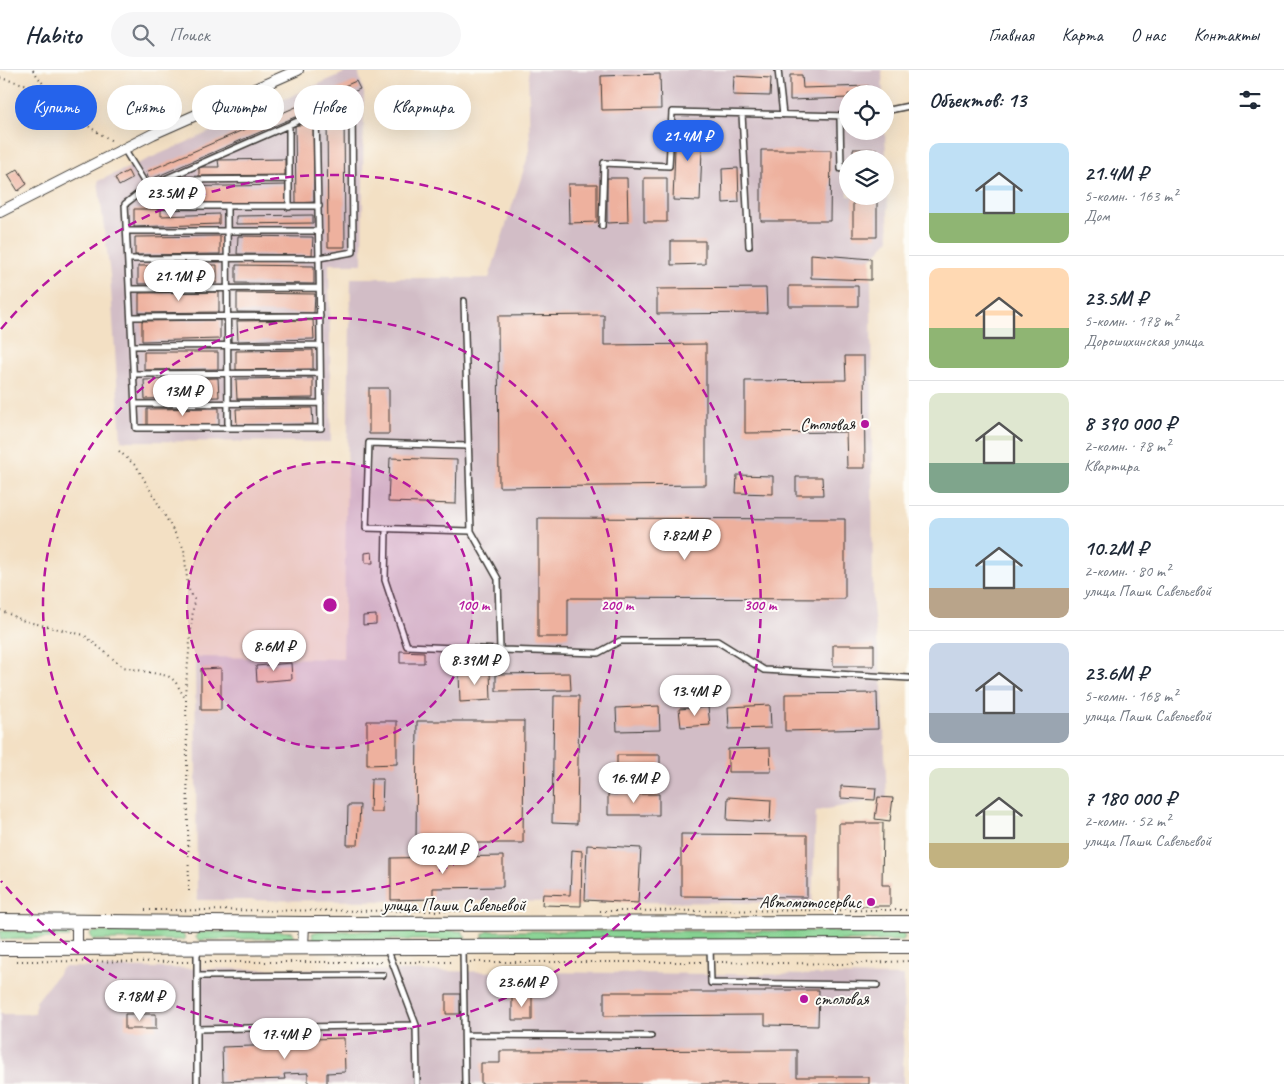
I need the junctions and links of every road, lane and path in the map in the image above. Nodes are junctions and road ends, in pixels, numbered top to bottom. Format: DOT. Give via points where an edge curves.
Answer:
graph roads {
  1 [pos="33,70"];
  2 [pos="298,70"];
  3 [pos="778,70"];
  4 [pos="0,78"];
  5 [pos="28,85"];
  6 [pos="44,85"];
  7 [pos="909,106"];
  8 [pos="894,109"];
  9 [pos="742,114"];
  10 [pos="782,115"];
  11 [pos="839,117"];
  12 [pos="294,124"];
  13 [pos="289,126"];
  14 [pos="94,130"];
  15 [pos="317,130"];
  16 [pos="352,130"];
  17 [pos="124,148"];
  18 [pos="289,179"];
  19 [pos="167,180"];
  20 [pos="146,187"];
  21 [pos="319,206"];
  22 [pos="289,207"];
  23 [pos="227,208"];
  24 [pos="0,212"];
  25 [pos="602,226"];
  26 [pos="227,231"];
  27 [pos="319,231"];
  28 [pos="127,232"];
  29 [pos="749,246"];
  30 [pos="227,258"];
  31 [pos="319,258"];
  32 [pos="128,259"];
  33 [pos="227,288"];
  34 [pos="320,288"];
  35 [pos="130,289"];
  36 [pos="464,301"];
  37 [pos="320,316"];
  38 [pos="131,317"];
  39 [pos="227,317"];
  40 [pos="227,345"];
  41 [pos="320,345"];
  42 [pos="132,346"];
  43 [pos="228,373"];
  44 [pos="320,373"];
  45 [pos="134,374"];
  46 [pos="228,403"];
  47 [pos="321,403"];
  48 [pos="135,404"];
  49 [pos="228,428"];
  50 [pos="467,446"];
  51 [pos="119,451"];
  52 [pos="386,529"];
  53 [pos="471,531"];
  54 [pos="0,610"];
  55 [pos="500,650"];
  56 [pos="909,678"];
  57 [pos="185,697"];
  58 [pos="189,892"];
  59 [pos="143,910"];
  60 [pos="909,910"];
  61 [pos="465,911"];
  62 [pos="599,911"];
  63 [pos="77,920"];
  64 [pos="0,921"];
  65 [pos="909,923"];
  66 [pos="304,924"];
  67 [pos="710,946"];
  68 [pos="909,946"];
  69 [pos="303,947"];
  70 [pos="387,947"];
  71 [pos="463,947"];
  72 [pos="0,948"];
  73 [pos="77,948"];
  74 [pos="197,955"];
  75 [pos="9,960"];
  76 [pos="909,961"];
  77 [pos="392,962"];
  78 [pos="464,962"];
  79 [pos="711,962"];
  80 [pos="383,975"];
  81 [pos="197,976"];
  82 [pos="877,985"];
  83 [pos="416,1025"];
  84 [pos="197,1029"];
  85 [pos="465,1035"];
  86 [pos="651,1036"];
  87 [pos="197,1084"];
  88 [pos="417,1084"];
  89 [pos="465,1084"];
  1 -- 6 [label="path"];
  2 -- 17 [label="street"];
  3 -- 10 [label="lane"];
  4 -- 5 [label="path"];
  7 -- 8 [label="lane"];
  9 -- 10 [label="lane"];
  9 -- 25 [label="lane" via="672,112 669,166 604,163"];
  9 -- 29 [label="lane"];
  10 -- 11 [label="lane"];
  12 -- 13 [label="lane"];
  13 -- 18 [label="lane"];
  13 -- 19 [label="lane"];
  14 -- 17 [label="path"];
  15 -- 21 [label="lane"];
  16 -- 31 [label="lane" via="353,252"];
  17 -- 20 [label="lane"];
  17 -- 24 [label="street"];
  18 -- 19 [label="lane"];
  18 -- 22 [label="lane"];
  19 -- 20 [label="lane"];
  20 -- 23 [label="lane" via="160,206"];
  20 -- 28 [label="lane" via="125,204"];
  21 -- 22 [label="lane"];
  21 -- 27 [label="lane"];
  22 -- 23 [label="lane"];
  23 -- 26 [label="lane"];
  26 -- 27 [label="lane"];
  26 -- 28 [label="lane"];
  26 -- 30 [label="lane"];
  27 -- 31 [label="lane"];
  28 -- 32 [label="lane"];
  30 -- 31 [label="lane"];
  30 -- 32 [label="lane"];
  30 -- 33 [label="lane"];
  31 -- 34 [label="lane"];
  32 -- 35 [label="lane"];
  33 -- 34 [label="lane"];
  33 -- 35 [label="lane"];
  33 -- 39 [label="lane"];
  34 -- 37 [label="lane"];
  35 -- 38 [label="lane"];
  36 -- 50 [label="lane"];
  37 -- 39 [label="lane"];
  37 -- 41 [label="lane"];
  38 -- 39 [label="lane"];
  38 -- 42 [label="lane"];
  39 -- 40 [label="lane"];
  40 -- 41 [label="lane"];
  40 -- 42 [label="lane"];
  40 -- 43 [label="lane"];
  41 -- 44 [label="lane"];
  42 -- 45 [label="lane"];
  43 -- 44 [label="lane"];
  43 -- 45 [label="lane"];
  43 -- 46 [label="lane"];
  44 -- 47 [label="lane"];
  45 -- 48 [label="lane"];
  46 -- 47 [label="lane"];
  46 -- 48 [label="lane"];
  46 -- 49 [label="lane"];
  47 -- 49 [label="lane" via="321,428"];
  48 -- 49 [label="lane" via="136,428"];
  50 -- 52 [label="lane" via="369,443 366,528"];
  50 -- 53 [label="lane"];
  51 -- 57 [label="path" via="137,467 184,550 188,588 194,598"];
  52 -- 53 [label="lane"];
  52 -- 55 [label="lane" via="385,580 407,646"];
  53 -- 55 [label="lane" via="498,578"];
  54 -- 57 [label="path" via="24,621 84,635 123,667 175,680"];
  55 -- 56 [label="lane" via="598,652 620,641 717,641 764,670"];
  57 -- 58 [label="path"];
  59 -- 61 [label="path"];
  60 -- 62 [label="path"];
  63 -- 64 [label="street, улица Паши Савельевой"];
  63 -- 66 [label="street, улица Паши Савельевой"];
  63 -- 73 [label="street"];
  65 -- 66 [label="street, улица Паши Савельевой"];
  66 -- 69 [label="street"];
  67 -- 68 [label="street"];
  67 -- 71 [label="street"];
  67 -- 79 [label="lane"];
  69 -- 70 [label="street"];
  69 -- 74 [label="street"];
  70 -- 71 [label="street"];
  70 -- 77 [label="lane"];
  71 -- 78 [label="lane"];
  72 -- 73 [label="street"];
  73 -- 74 [label="street"];
  74 -- 75 [label="path"];
  74 -- 77 [label="path"];
  74 -- 81 [label="lane"];
  76 -- 79 [label="path" via="843,964"];
  77 -- 78 [label="path"];
  77 -- 83 [label="lane"];
  78 -- 79 [label="path"];
  78 -- 85 [label="lane"];
  79 -- 82 [label="lane" via="711,983"];
  80 -- 81 [label="lane"];
  81 -- 84 [label="lane"];
  83 -- 84 [label="lane"];
  83 -- 88 [label="lane"];
  84 -- 87 [label="lane"];
  85 -- 86 [label="lane"];
  85 -- 89 [label="lane"];
}
